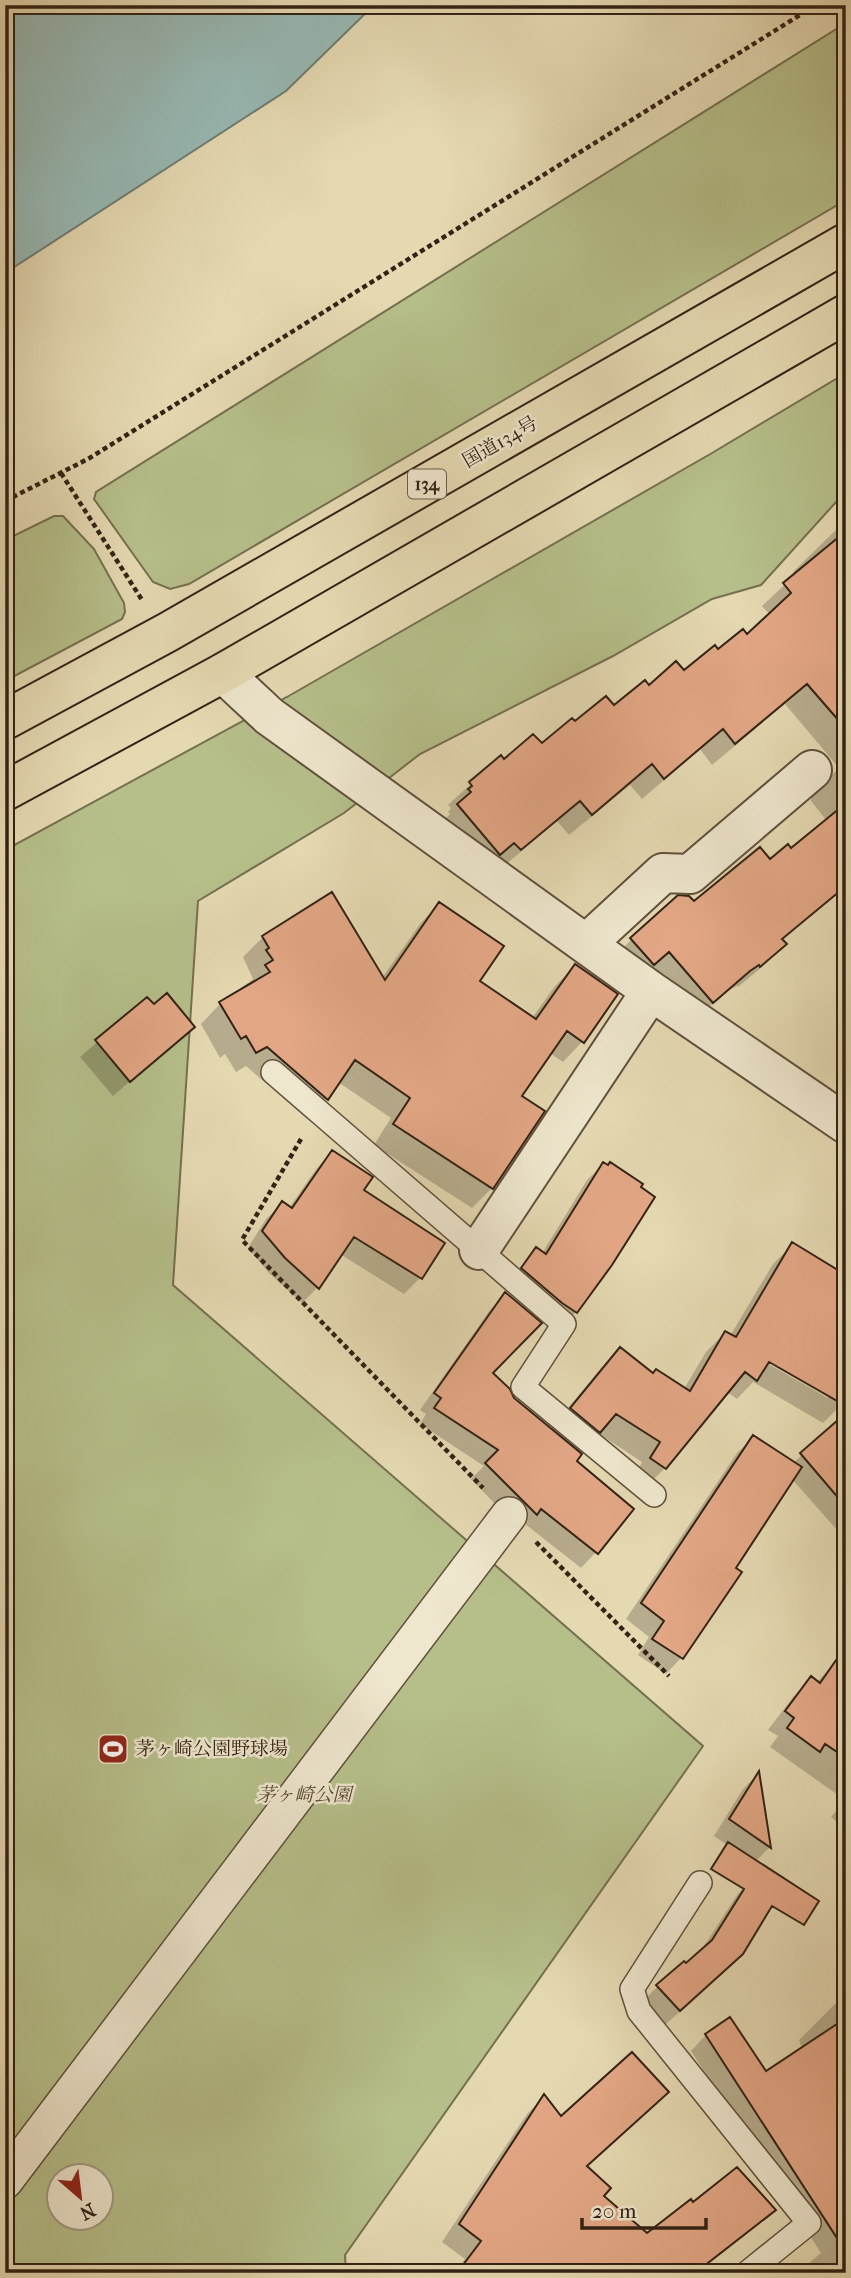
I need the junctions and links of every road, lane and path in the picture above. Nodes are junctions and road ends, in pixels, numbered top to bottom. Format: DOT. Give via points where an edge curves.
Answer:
graph roads {
  1 [pos="816,5"];
  2 [pos="846,243"];
  3 [pos="846,314"];
  4 [pos="61,473"];
  5 [pos="5,501"];
  6 [pos="148,610"];
  7 [pos="223,673"];
  8 [pos="5,720"];
  9 [pos="812,770"];
  10 [pos="5,791"];
  11 [pos="586,944"];
  12 [pos="652,991"];
  13 [pos="273,1072"];
  14 [pos="317,1111"];
  15 [pos="846,1124"];
  16 [pos="479,1250"];
  17 [pos="654,1495"];
  18 [pos="509,1515"];
  19 [pos="669,1676"];
  20 [pos="699,1883"];
  21 [pos="5,2181"];
  22 [pos="747,2273"];
  1 -- 4 [label="path"];
  2 -- 8 [label="highway, 国道134号 / 134" via="168,632"];
  3 -- 7 [label="highway"];
  4 -- 5 [label="path"];
  4 -- 6 [label="path"];
  7 -- 10 [label="highway"];
  7 -- 11 [label="street" via="269,716"];
  9 -- 11 [label="street" via="690,874 663,873"];
  11 -- 12 [label="street"];
  12 -- 15 [label="street"];
  12 -- 16 [label="street"];
  13 -- 14 [label="lane"];
  14 -- 16 [label="lane"];
  14 -- 18 [label="path" via="242,1240"];
  16 -- 17 [label="lane" via="564,1324 523,1387"];
  18 -- 19 [label="path"];
  18 -- 21 [label="street"];
  20 -- 22 [label="lane" via="632,1989 639,2011 809,2223"];
}
